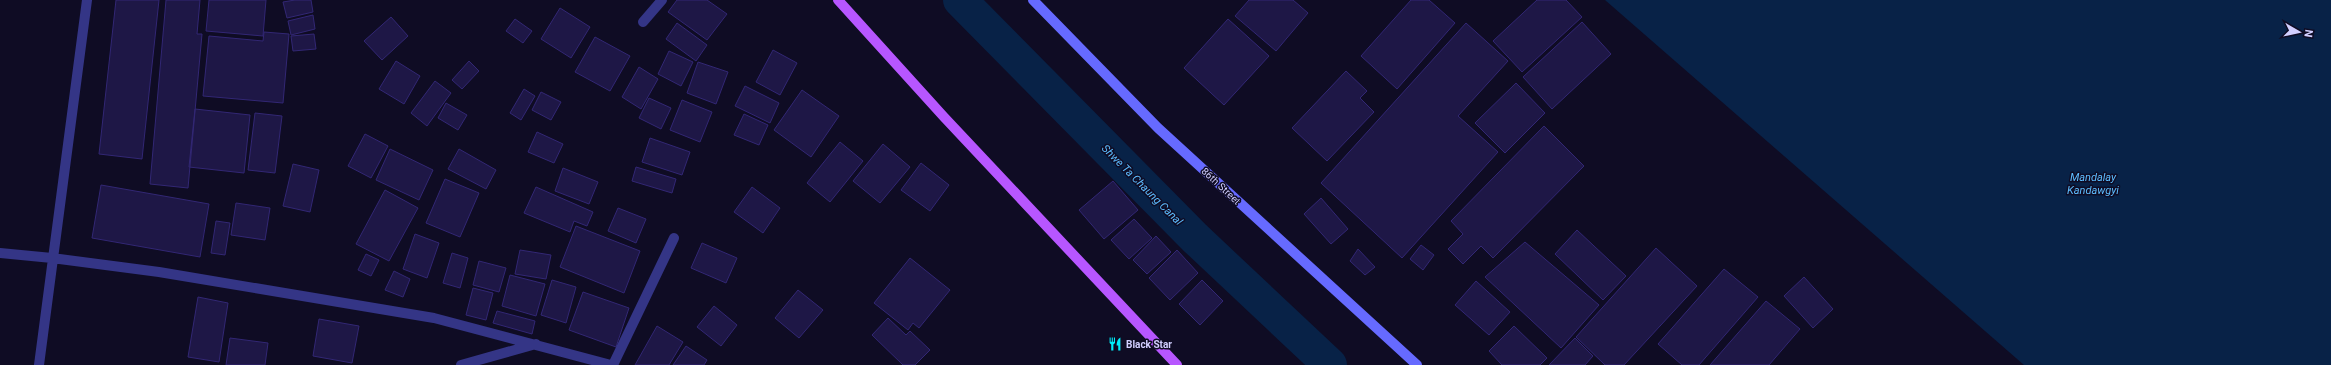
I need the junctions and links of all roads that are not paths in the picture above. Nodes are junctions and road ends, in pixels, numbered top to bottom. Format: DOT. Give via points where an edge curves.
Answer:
graph roads {
  1 [pos="87,0"];
  2 [pos="662,0"];
  3 [pos="838,0"];
  4 [pos="1033,0"];
  5 [pos="643,22"];
  6 [pos="674,238"];
  7 [pos="0,253"];
  8 [pos="52,258"];
  9 [pos="536,344"];
  10 [pos="39,365"];
  11 [pos="461,365"];
  12 [pos="612,365"];
  13 [pos="1177,365"];
  14 [pos="1417,365"];
  1 -- 8 [label="street"];
  2 -- 5 [label="street"];
  3 -- 13 [label="main road"];
  4 -- 14 [label="main road, 86th Street" via="1158,128"];
  6 -- 12 [label="street"];
  7 -- 8 [label="street"];
  8 -- 9 [label="street" via="159,272 405,313"];
  8 -- 10 [label="street"];
  9 -- 11 [label="street"];
  9 -- 12 [label="street"];
}
